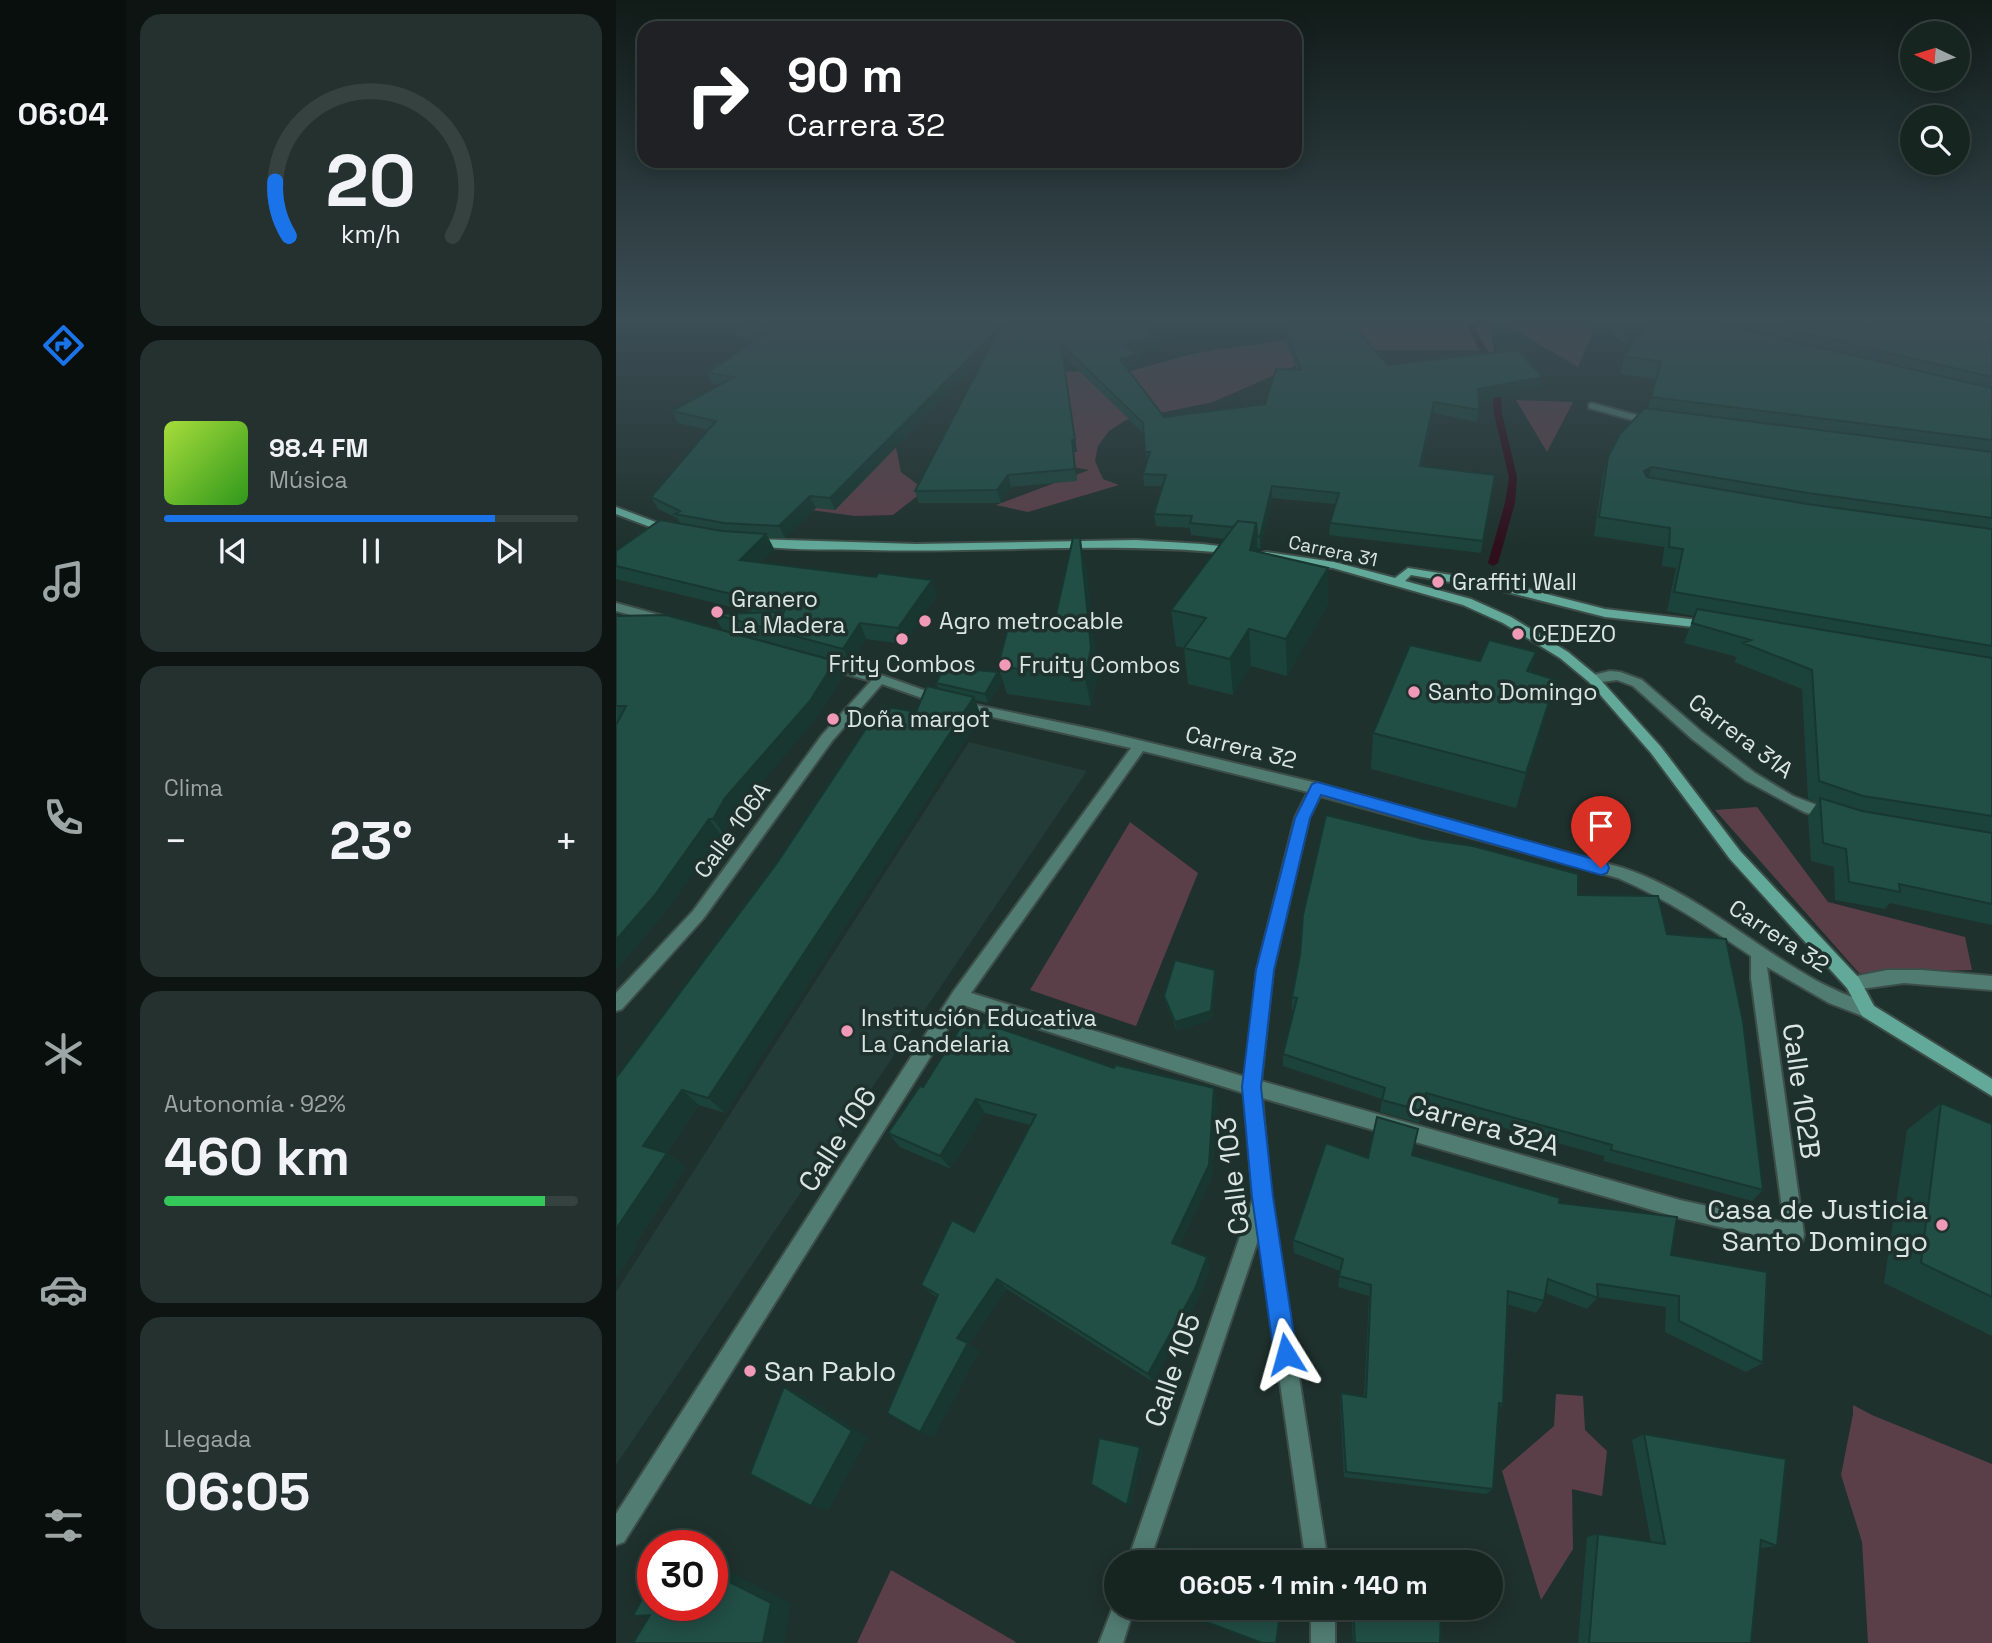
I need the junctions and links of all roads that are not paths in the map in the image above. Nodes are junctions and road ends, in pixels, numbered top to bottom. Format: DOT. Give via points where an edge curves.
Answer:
graph roads {
  1 [pos="1592,406"];
  2 [pos="1669,425"];
  3 [pos="616,510"];
  4 [pos="681,533"];
  5 [pos="744,542"];
  6 [pos="1397,583"];
  7 [pos="616,607"];
  8 [pos="682,625"];
  9 [pos="1724,627"];
  10 [pos="814,661"];
  11 [pos="880,679"];
  12 [pos="1593,679"];
  13 [pos="1139,746"];
  14 [pos="1317,788"];
  15 [pos="1850,822"];
  16 [pos="1759,954"];
  17 [pos="1853,983"];
  18 [pos="1992,983"];
  19 [pos="960,997"];
  20 [pos="616,1004"];
  21 [pos="1868,1011"];
  22 [pos="1252,1087"];
  23 [pos="1992,1088"];
  24 [pos="1262,1197"];
  25 [pos="1795,1235"];
  26 [pos="616,1534"];
  27 [pos="1142,1550"];
  28 [pos="1315,1550"];
  29 [pos="1119,1620"];
  30 [pos="1323,1620"];
  31 [pos="1111,1643"];
  32 [pos="1323,1643"];
  1 -- 2 [label="street"];
  3 -- 4 [label="street"];
  5 -- 6 [label="street, Carrera 31" via="865,548 1106,541 1202,546 1334,565"];
  6 -- 9 [label="street, Carrera 31" via="1408,571 1507,588 1605,613"];
  6 -- 12 [label="street" via="1467,602 1507,620"];
  7 -- 8 [label="street"];
  10 -- 11 [label="street, Carrera 32"];
  11 -- 13 [label="street, Carrera 32" via="936,699"];
  11 -- 20 [label="street, Calle 106A" via="827,738 698,915"];
  12 -- 15 [label="street, Carrera 31A" via="1620,676 1644,687 1754,780 1799,805"];
  12 -- 17 [label="street" via="1656,750 1735,855"];
  13 -- 14 [label="street, Carrera 32"];
  13 -- 19 [label="street, Calle 106"];
  14 -- 16 [label="street, Carrera 32" via="1625,875 1698,909"];
  14 -- 22 [label="street, Calle 103" via="1303,818 1265,970"];
  16 -- 21 [label="street, Carrera 32" via="1848,1005"];
  16 -- 25 [label="street, Calle 102B"];
  17 -- 18 [label="street" via="1869,978 1924,977"];
  17 -- 21 [label="street"];
  19 -- 22 [label="street, Carrera 32A"];
  19 -- 26 [label="street, Calle 106"];
  21 -- 23 [label="street"];
  22 -- 24 [label="street, Calle 103"];
  22 -- 25 [label="street, Carrera 32A" via="1680,1209"];
  24 -- 27 [label="street, Calle 105"];
  24 -- 28 [label="street, Calle 103"];
  29 -- 31 [label="street"];
  30 -- 32 [label="street"];
}
